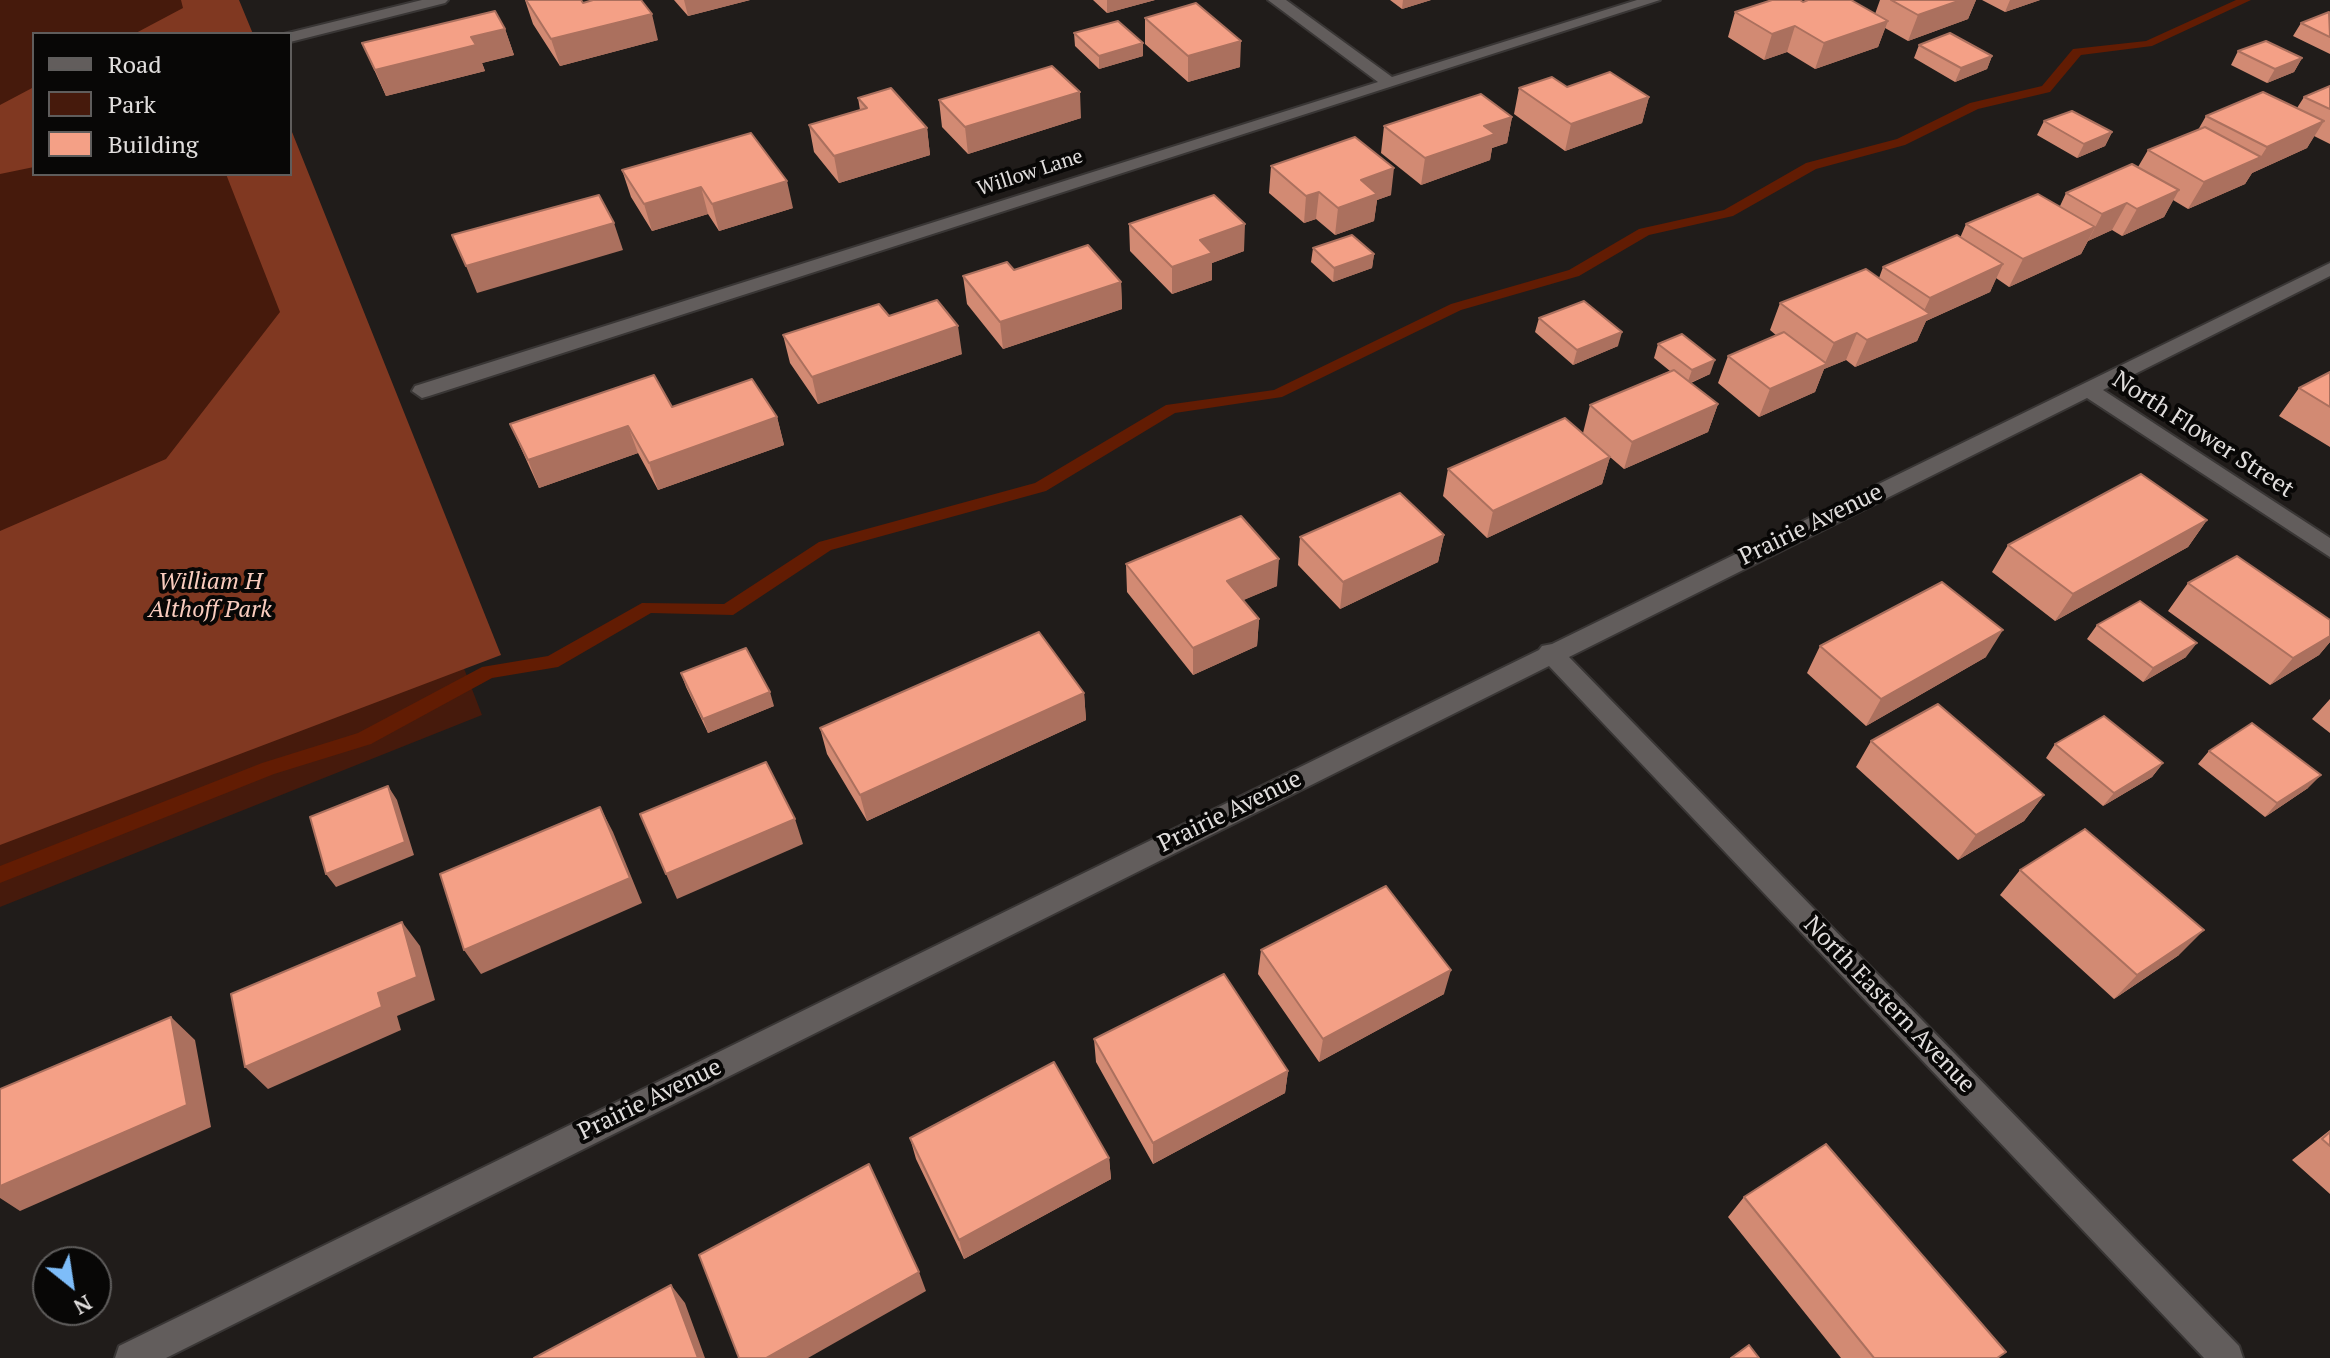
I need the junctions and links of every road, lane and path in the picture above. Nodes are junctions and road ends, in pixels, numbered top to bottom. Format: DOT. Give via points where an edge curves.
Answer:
graph roads {
  1 [pos="440,0"];
  2 [pos="1276,0"];
  3 [pos="1652,0"];
  4 [pos="292,37"];
  5 [pos="1388,82"];
  6 [pos="2330,269"];
  7 [pos="2089,390"];
  8 [pos="422,391"];
  9 [pos="2330,549"];
  10 [pos="1550,652"];
  11 [pos="131,1358"];
  12 [pos="2227,1358"];
  1 -- 4 [label="street"];
  2 -- 5 [label="street"];
  3 -- 5 [label="street, Willow Lane"];
  5 -- 8 [label="street, Willow Lane"];
  6 -- 7 [label="street, Prairie Avenue"];
  7 -- 9 [label="street, North Flower Street"];
  7 -- 10 [label="street, Prairie Avenue"];
  10 -- 11 [label="street, Prairie Avenue"];
  10 -- 12 [label="street, North Eastern Avenue"];
}
